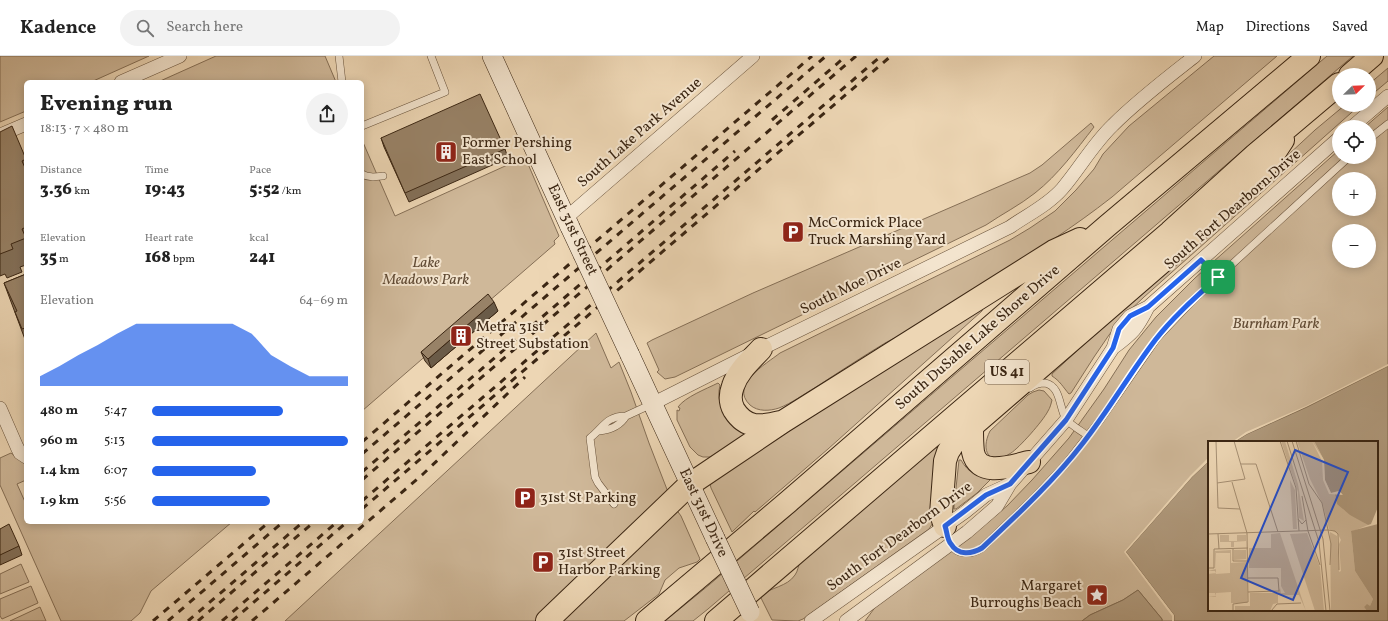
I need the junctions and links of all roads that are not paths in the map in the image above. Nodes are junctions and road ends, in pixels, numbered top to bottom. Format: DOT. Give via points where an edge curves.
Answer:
graph roads {
  1 [pos="180,56"];
  2 [pos="339,56"];
  3 [pos="431,56"];
  4 [pos="492,56"];
  5 [pos="753,56"];
  6 [pos="1195,56"];
  7 [pos="1309,56"];
  8 [pos="1372,56"];
  9 [pos="1358,68"];
  10 [pos="125,80"];
  11 [pos="342,80"];
  12 [pos="1332,90"];
  13 [pos="1388,96"];
  14 [pos="1297,120"];
  15 [pos="1360,120"];
  16 [pos="1388,124"];
  17 [pos="24,125"];
  18 [pos="364,125"];
  19 [pos="1376,133"];
  20 [pos="0,135"];
  21 [pos="1332,144"];
  22 [pos="1341,164"];
  23 [pos="364,175"];
  24 [pos="383,176"];
  25 [pos="568,222"];
  26 [pos="1107,226"];
  27 [pos="1201,260"];
  28 [pos="1218,277"];
  29 [pos="761,349"];
  30 [pos="1027,391"];
  31 [pos="1015,400"];
  32 [pos="652,404"];
  33 [pos="994,407"];
  34 [pos="0,408"];
  35 [pos="1066,420"];
  36 [pos="784,421"];
  37 [pos="972,427"];
  38 [pos="1088,436"];
  39 [pos="24,456"];
  40 [pos="1029,462"];
  41 [pos="1010,484"];
  42 [pos="689,485"];
  43 [pos="614,504"];
  44 [pos="948,535"];
  45 [pos="752,617"];
  46 [pos="547,621"];
  47 [pos="647,621"];
  48 [pos="716,621"];
  49 [pos="812,621"];
  50 [pos="846,621"];
  1 -- 10 [label="street"];
  2 -- 11 [label="lane"];
  3 -- 18 [label="lane" via="445,92"];
  4 -- 25 [label="main road, East 31st Street"];
  5 -- 25 [label="street, South Lake Park Avenue"];
  6 -- 29 [label="street, South Moe Drive" via="1113,124 1076,172 1039,208 1010,226"];
  7 -- 26 [label="highway, South DuSable Lake Shore Drive / US 41"];
  8 -- 9 [label="highway"];
  12 -- 14 [label="highway, US 41"];
  13 -- 15 [label="street"];
  14 -- 33 [label="highway" via="1264,169 1176,250"];
  14 -- 48 [label="highway, US 41"];
  16 -- 19 [label="lane"];
  17 -- 20 [label="street"];
  21 -- 27 [label="street, South Fort Dearborn Drive"];
  22 -- 28 [label="lane"];
  23 -- 24 [label="lane" via="375,178"];
  25 -- 32 [label="main road, East 31st Street, bridge"];
  26 -- 36 [label="highway" via="1054,251"];
  26 -- 47 [label="highway, South DuSable Lake Shore Drive / US 41"];
  27 -- 28 [label="lane"];
  27 -- 35 [label="street, South Fort Dearborn Drive" via="1148,307 1130,316 1119,329 1113,348"];
  28 -- 38 [label="lane" via="1192,300 1157,338"];
  29 -- 32 [label="street, South Moe Drive"];
  29 -- 36 [label="highway" via="738,376 730,396 732,407 738,417 757,426"];
  30 -- 35 [label="lane" via="1040,383 1053,387"];
  31 -- 33 [label="lane"];
  32 -- 42 [label="main road, East 31st Drive"];
  32 -- 43 [label="lane" via="626,416 622,423 599,431 590,438 595,477"];
  33 -- 37 [label="highway"];
  34 -- 39 [label="street" via="20,453"];
  35 -- 38 [label="lane"];
  35 -- 40 [label="street, South Fort Dearborn Drive"];
  36 -- 42 [label="highway"];
  37 -- 40 [label="highway" via="973,453 982,466 1002,468"];
  37 -- 44 [label="highway" via="955,441 945,460 940,514"];
  38 -- 44 [label="lane" via="1065,465 982,548 967,554 957,550"];
  40 -- 41 [label="street, South Fort Dearborn Drive"];
  41 -- 44 [label="street, South Fort Dearborn Drive" via="986,495"];
  41 -- 44 [label="street, South Fort Dearborn Drive" via="997,506 967,532"];
  42 -- 45 [label="main road, East 31st Drive, bridge"];
  42 -- 46 [label="highway"];
  44 -- 49 [label="street, South Fort Dearborn Drive"];
  44 -- 50 [label="street, South Fort Dearborn Drive"];
}
